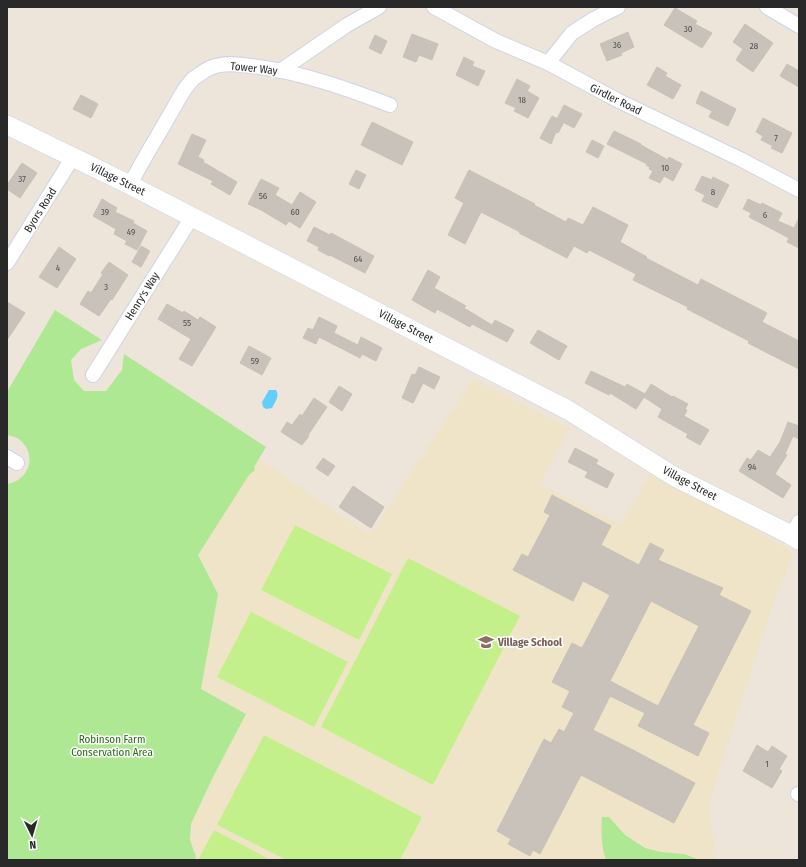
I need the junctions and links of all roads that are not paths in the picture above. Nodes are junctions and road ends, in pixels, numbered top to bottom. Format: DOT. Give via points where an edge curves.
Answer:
graph roads {
  1 [pos="378,7"];
  2 [pos="434,7"];
  3 [pos="618,7"];
  4 [pos="767,7"];
  5 [pos="799,26"];
  6 [pos="548,63"];
  7 [pos="280,70"];
  8 [pos="390,105"];
  9 [pos="7,125"];
  10 [pos="73,157"];
  11 [pos="130,185"];
  12 [pos="799,190"];
  13 [pos="192,217"];
  14 [pos="7,263"];
  15 [pos="93,375"];
  16 [pos="796,532"];
  1 -- 7 [label="street"];
  2 -- 6 [label="street, Girdler Road" via="496,41"];
  3 -- 6 [label="street" via="572,32"];
  4 -- 5 [label="street"];
  6 -- 12 [label="street, Girdler Road"];
  7 -- 8 [label="street, Tower Way" via="329,83"];
  7 -- 11 [label="street, Tower Way" via="242,64 224,65 210,68 194,78 183,91"];
  9 -- 10 [label="main road, Village Street"];
  10 -- 11 [label="main road, Village Street"];
  10 -- 14 [label="street, Byors Road"];
  11 -- 13 [label="main road, Village Street"];
  13 -- 15 [label="street, Henry's Way"];
  13 -- 16 [label="main road, Village Street" via="568,410 675,477"];
}
